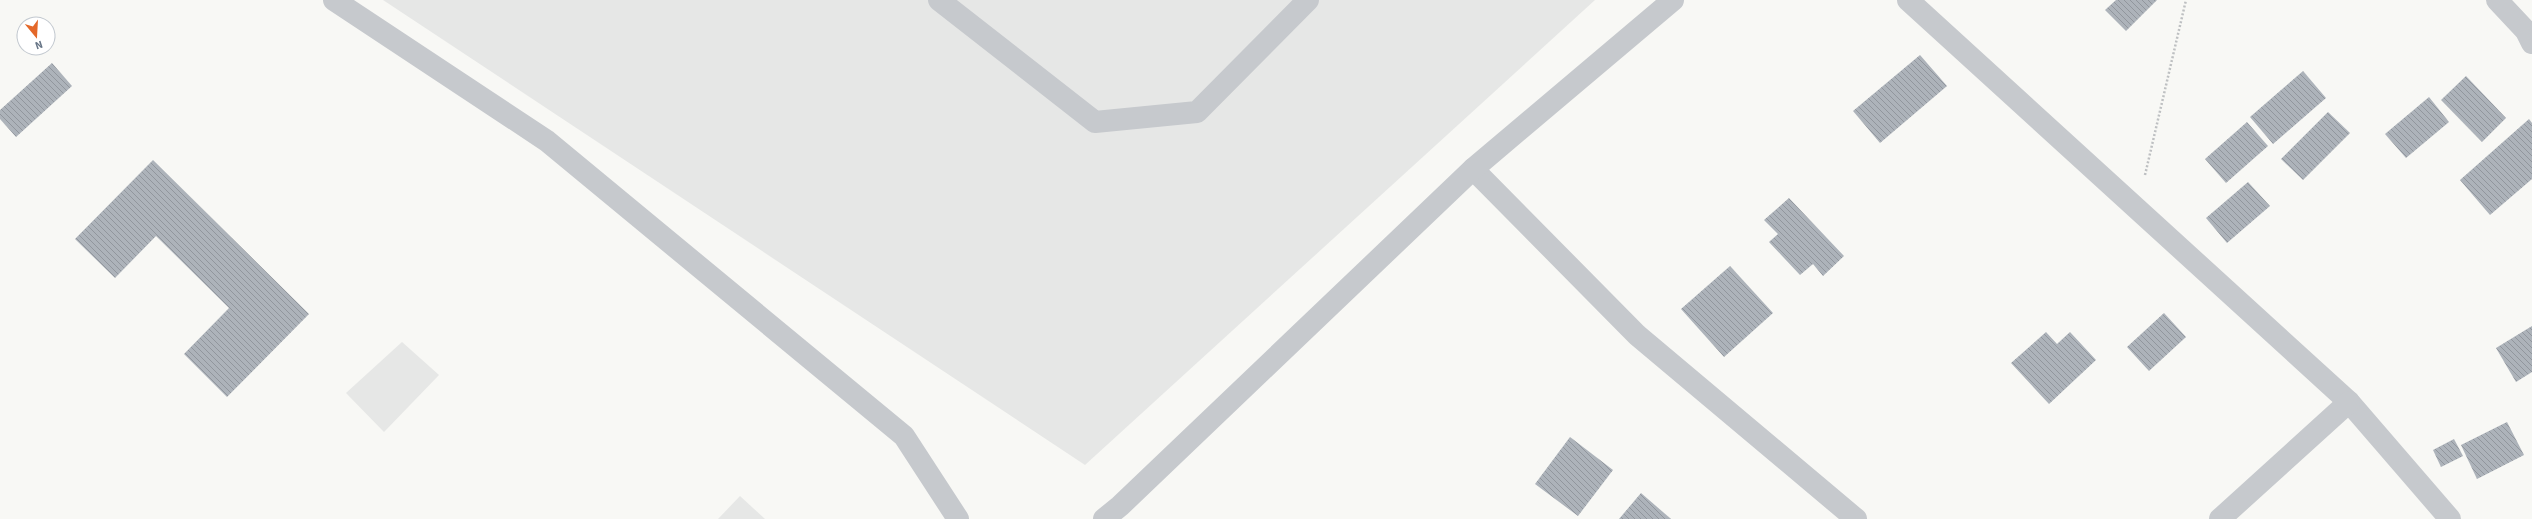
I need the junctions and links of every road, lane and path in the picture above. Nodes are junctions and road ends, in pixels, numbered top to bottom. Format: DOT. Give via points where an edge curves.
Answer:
graph roads {
  1 [pos="334,0"];
  2 [pos="939,0"];
  3 [pos="1308,0"];
  4 [pos="1673,0"];
  5 [pos="1908,0"];
  6 [pos="2186,0"];
  7 [pos="2497,0"];
  8 [pos="2530,33"];
  9 [pos="1473,169"];
  10 [pos="2137,208"];
  11 [pos="2349,402"];
  12 [pos="958,519"];
  13 [pos="1104,519"];
  14 [pos="1856,519"];
  15 [pos="2220,519"];
  16 [pos="2450,519"];
  1 -- 12 [label="street" via="547,141 904,436"];
  2 -- 3 [label="street" via="1095,122 1197,112"];
  4 -- 9 [label="street"];
  5 -- 10 [label="street"];
  6 -- 10 [label="path"];
  7 -- 8 [label="street"];
  9 -- 13 [label="street"];
  9 -- 14 [label="street" via="1637,335"];
  10 -- 11 [label="street"];
  11 -- 15 [label="street"];
  11 -- 16 [label="street"];
}
